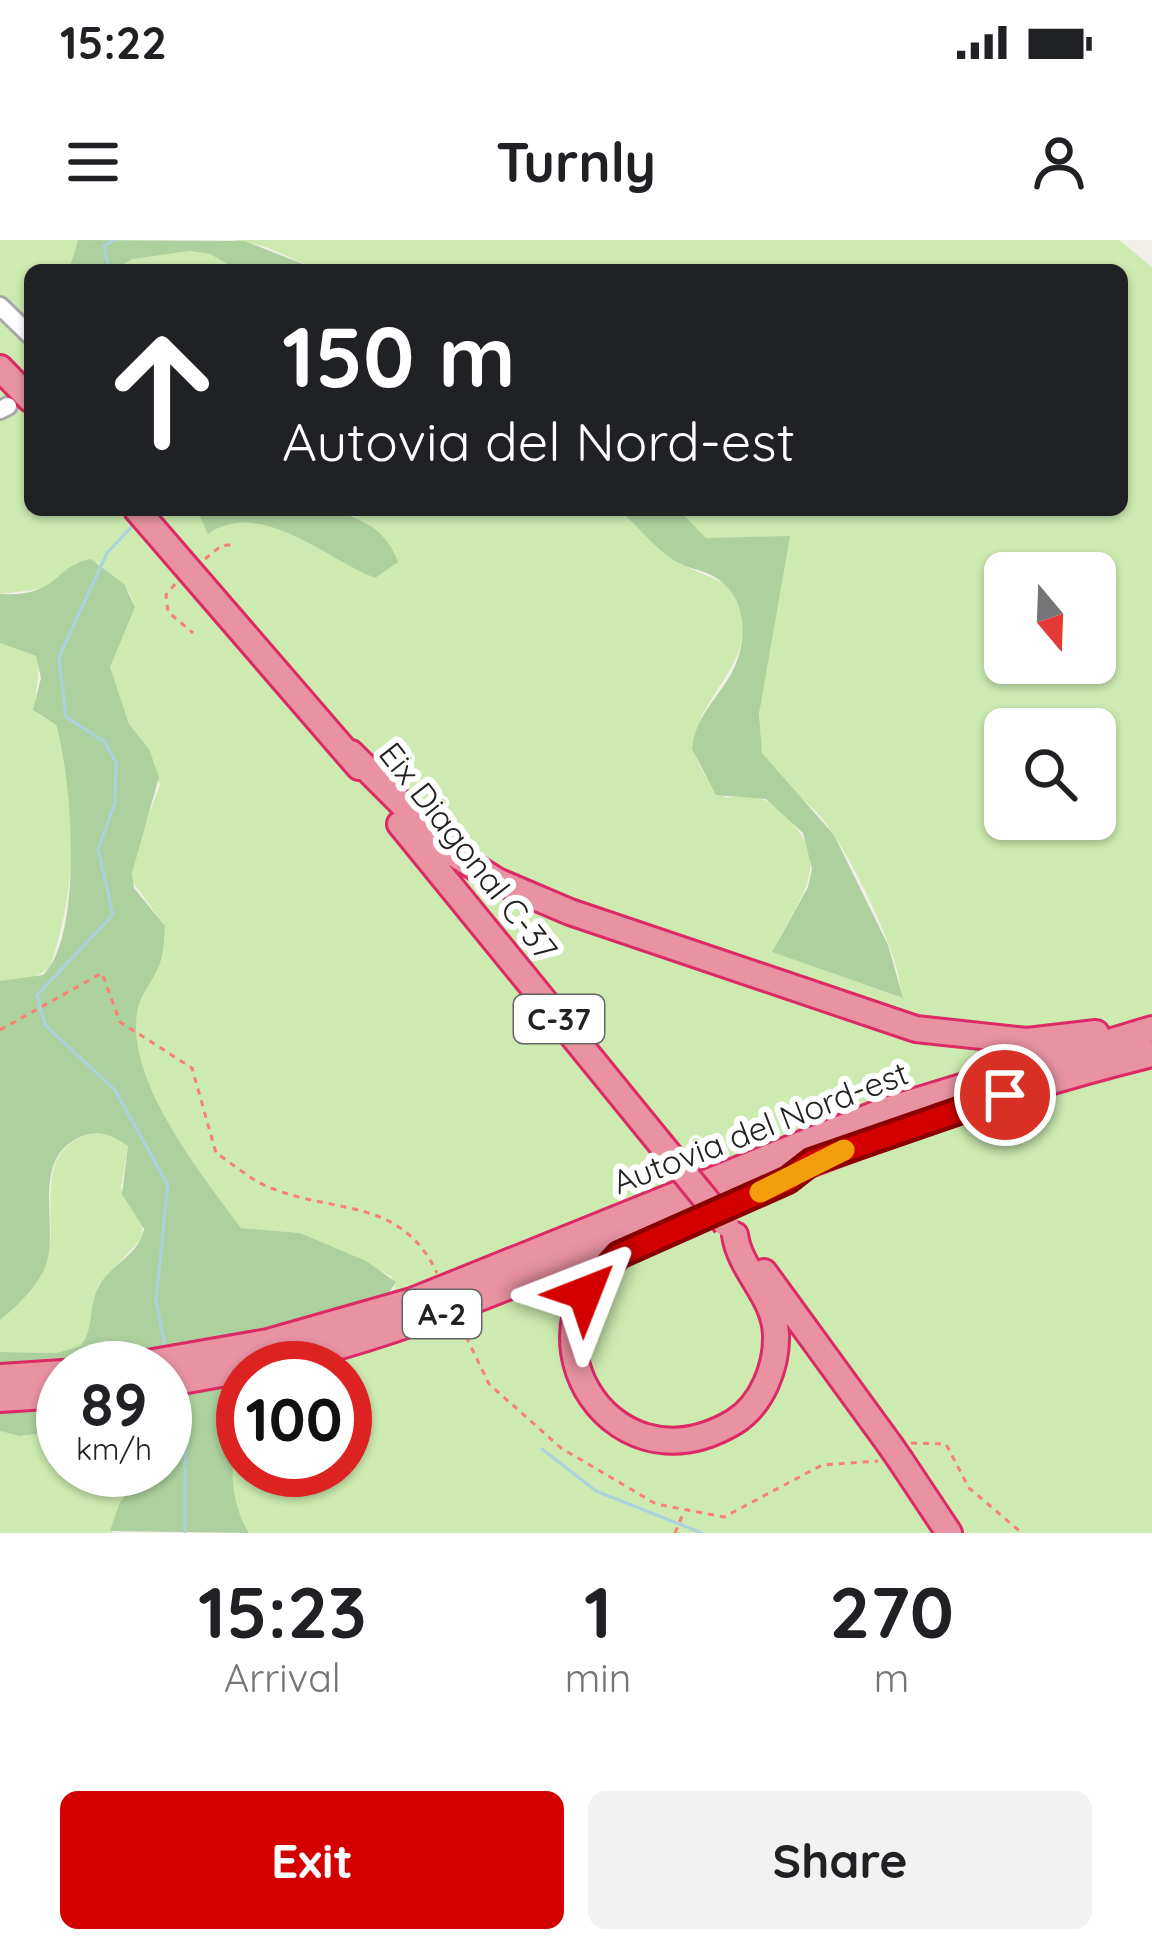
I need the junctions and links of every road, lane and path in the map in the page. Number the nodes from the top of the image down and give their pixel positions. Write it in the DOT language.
graph roads {
  1 [pos="0,306"];
  2 [pos="24,328"];
  3 [pos="0,368"];
  4 [pos="13,405"];
  5 [pos="142,516"];
  6 [pos="236,544"];
  7 [pos="205,559"];
  8 [pos="176,583"];
  9 [pos="193,633"];
  10 [pos="350,753"];
  11 [pos="1152,1028"];
  12 [pos="0,1030"];
  13 [pos="1152,1054"];
  14 [pos="811,1162"];
  15 [pos="730,1230"];
  16 [pos="437,1274"];
  17 [pos="346,1341"];
  18 [pos="192,1355"];
  19 [pos="36,1375"];
  20 [pos="0,1377"];
  21 [pos="36,1397"];
  22 [pos="0,1399"];
  23 [pos="900,1450"];
  24 [pos="684,1509"];
  25 [pos="675,1533"];
  26 [pos="949,1533"];
  27 [pos="1022,1533"];
  1 -- 2 [label="street"];
  3 -- 4 [label="highway"];
  5 -- 10 [label="highway, Eix Diagonal C-37 / C-37"];
  6 -- 7 [label="path"];
  8 -- 9 [label="path"];
  10 -- 11 [label="highway"];
  10 -- 15 [label="highway, Eix Diagonal C-37 / C-37, bridge"];
  11 -- 18 [label="highway, Autovia del Nord-est / A-2"];
  12 -- 16 [label="path"];
  13 -- 14 [label="highway, Autovia del Nord-est / A-2"];
  14 -- 15 [label="highway"];
  14 -- 17 [label="highway, Autovia del Nord-est / A-2"];
  15 -- 23 [label="highway, Eix Diagonal C-37 / C-37"];
  19 -- 20 [label="highway"];
  21 -- 22 [label="highway"];
  23 -- 26 [label="highway, Eix Diagonal C-37 / C-37"];
  23 -- 27 [label="path"];
  24 -- 25 [label="path"];
}
